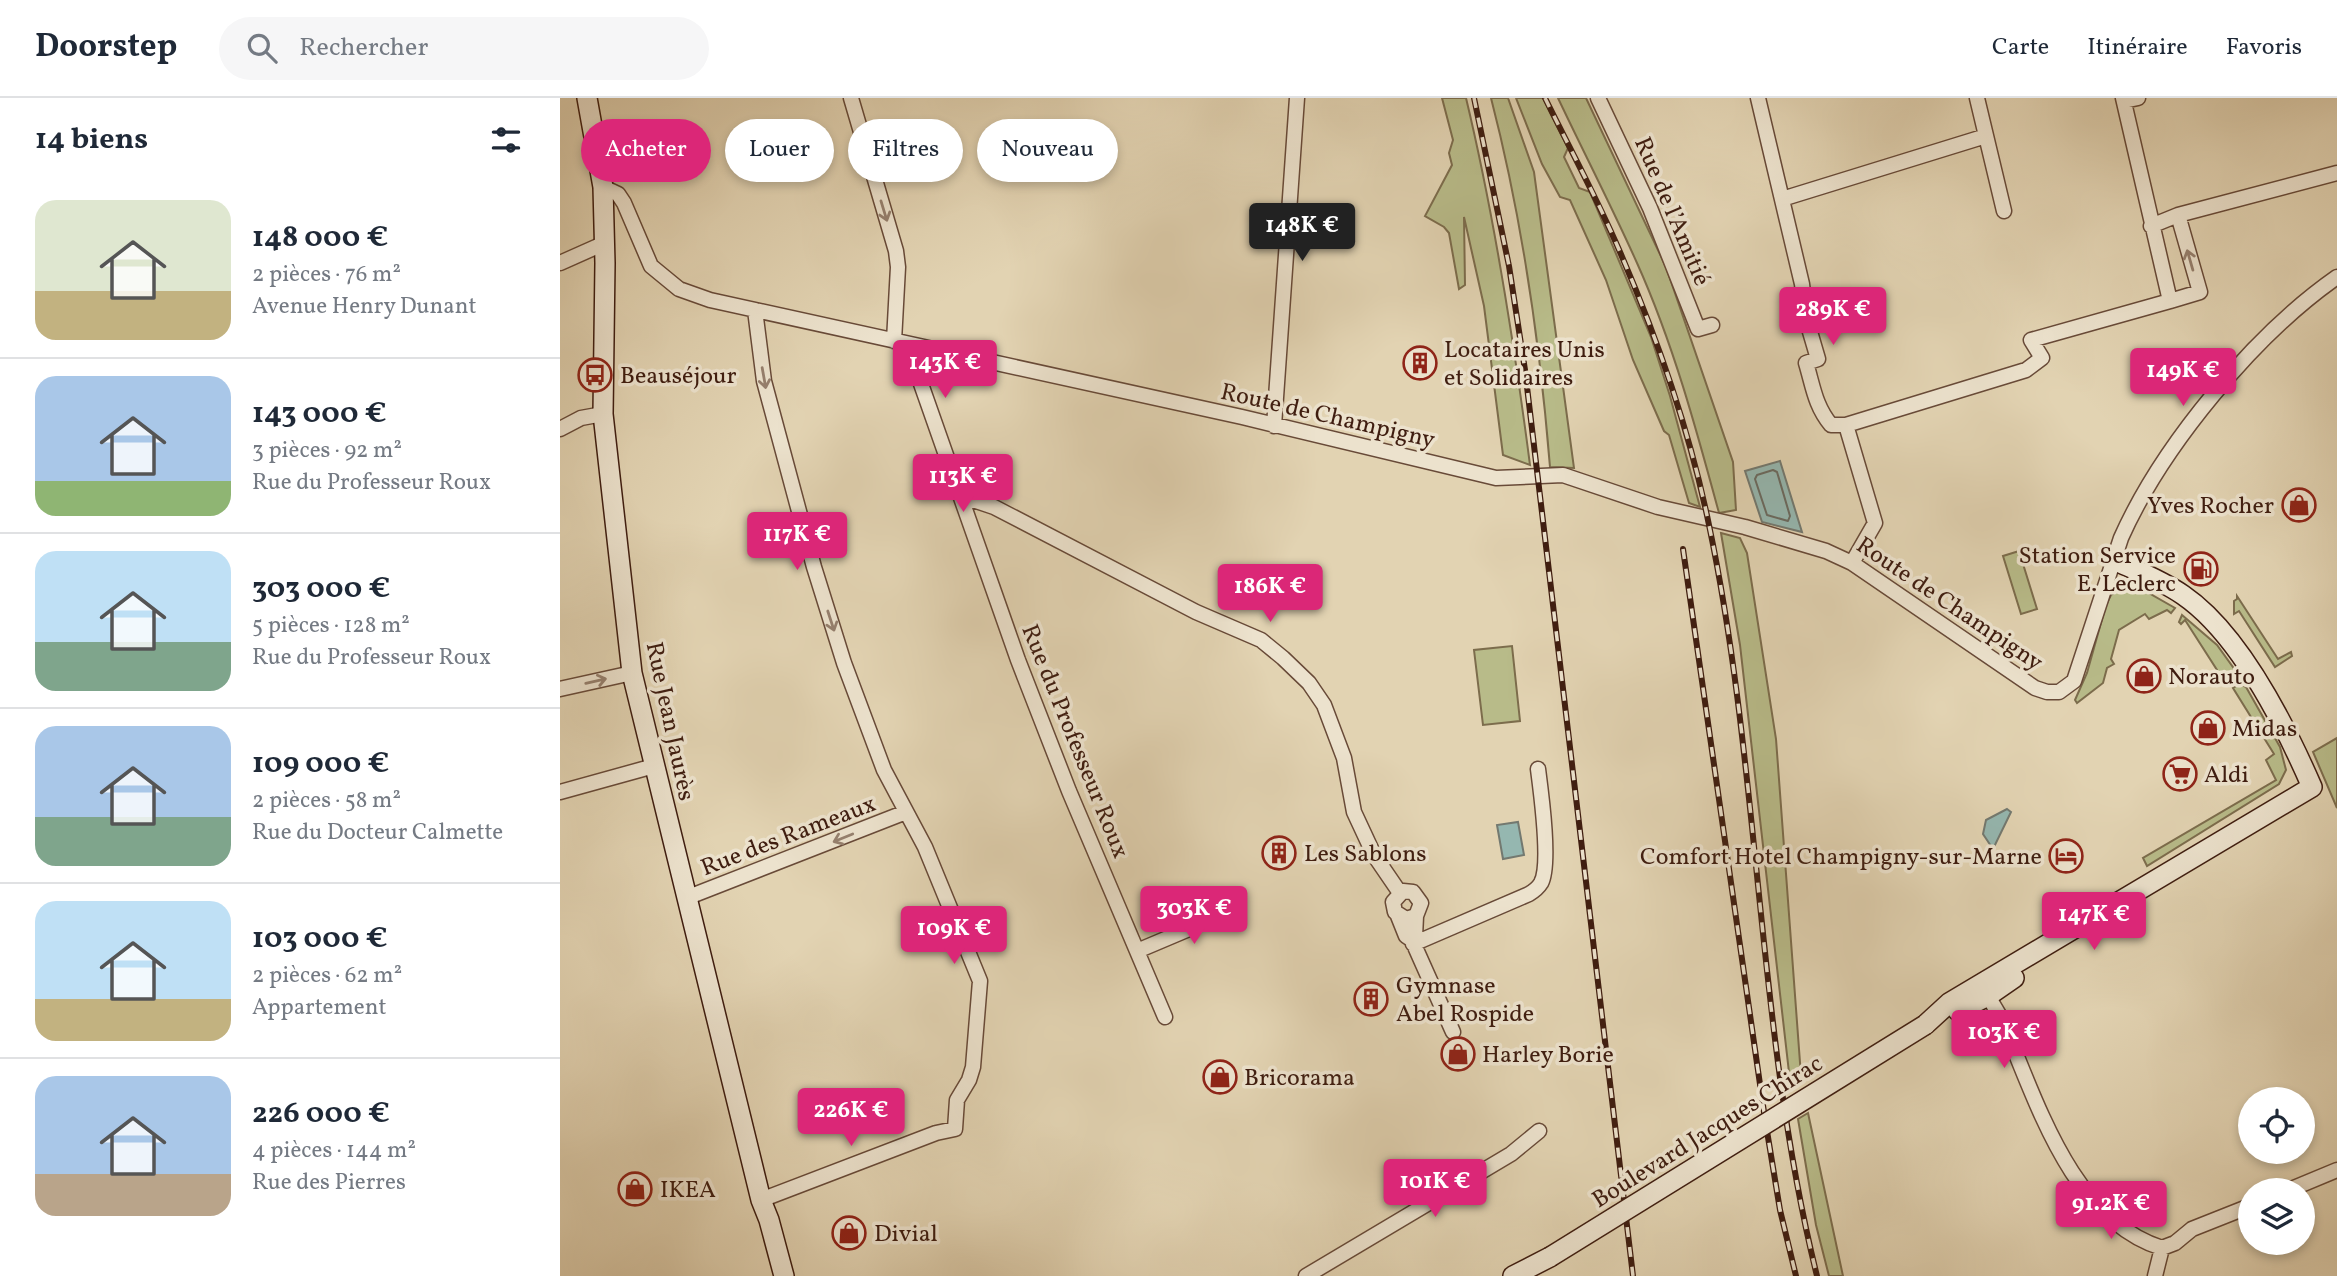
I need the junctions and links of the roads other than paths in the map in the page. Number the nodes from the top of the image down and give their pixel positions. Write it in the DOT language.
graph roads {
  1 [pos="587,98"];
  2 [pos="851,98"];
  3 [pos="1297,98"];
  4 [pos="1598,98"];
  5 [pos="1758,98"];
  6 [pos="1977,98"];
  7 [pos="2128,99"];
  8 [pos="1986,136"];
  9 [pos="2337,173"];
  10 [pos="603,187"];
  11 [pos="1782,200"];
  12 [pos="2004,211"];
  13 [pos="2178,215"];
  14 [pos="2151,226"];
  15 [pos="604,243"];
  16 [pos="560,263"];
  17 [pos="2337,277"];
  18 [pos="2170,301"];
  19 [pos="755,310"];
  20 [pos="1712,325"];
  21 [pos="900,342"];
  22 [pos="603,414"];
  23 [pos="1846,425"];
  24 [pos="1274,426"];
  25 [pos="560,429"];
  26 [pos="950,467"];
  27 [pos="958,488"];
  28 [pos="974,495"];
  29 [pos="968,518"];
  30 [pos="2116,561"];
  31 [pos="1852,563"];
  32 [pos="632,673"];
  33 [pos="560,688"];
  34 [pos="654,766"];
  35 [pos="1538,769"];
  36 [pos="560,792"];
  37 [pos="906,813"];
  38 [pos="1400,893"];
  39 [pos="686,898"];
  40 [pos="1185,902"];
  41 [pos="2119,902"];
  42 [pos="1398,916"];
  43 [pos="1416,916"];
  44 [pos="2079,926"];
  45 [pos="1413,942"];
  46 [pos="1137,951"];
  47 [pos="2037,957"];
  48 [pos="1983,990"];
  49 [pos="1165,1017"];
  50 [pos="1453,1032"];
  51 [pos="1539,1131"];
  52 [pos="2337,1170"];
  53 [pos="2315,1179"];
  54 [pos="761,1200"];
  55 [pos="2238,1211"];
  56 [pos="2162,1248"];
  57 [pos="772,1276"];
  58 [pos="785,1276"];
  59 [pos="1306,1276"];
  60 [pos="1513,1276"];
  61 [pos="2155,1276"];
  1 -- 10 [label="main road, Rue Jean Jaurès"];
  2 -- 21 [label="street, one-way"];
  3 -- 24 [label="street"];
  4 -- 20 [label="street, Rue de l’Amitié"];
  5 -- 11 [label="street"];
  6 -- 8 [label="street"];
  7 -- 14 [label="street"];
  8 -- 11 [label="street"];
  8 -- 12 [label="street"];
  9 -- 13 [label="street"];
  10 -- 15 [label="main road, Rue Jean Jaurès"];
  10 -- 19 [label="street, Route de Champigny"];
  11 -- 23 [label="street"];
  13 -- 14 [label="street"];
  18 -- 13 [label="street, one-way"];
  14 -- 18 [label="street"];
  15 -- 16 [label="street"];
  15 -- 22 [label="main road, Rue Jean Jaurès"];
  17 -- 30 [label="street"];
  18 -- 23 [label="street"];
  19 -- 21 [label="street, Route de Champigny"];
  19 -- 37 [label="street, one-way"];
  21 -- 24 [label="street, Route de Champigny"];
  21 -- 26 [label="street, Rue du Professeur Roux"];
  22 -- 25 [label="street"];
  22 -- 32 [label="main road, Rue Jean Jaurès"];
  23 -- 31 [label="street"];
  24 -- 31 [label="street, Route de Champigny"];
  26 -- 27 [label="street, Rue du Professeur Roux"];
  26 -- 28 [label="street"];
  27 -- 28 [label="street"];
  27 -- 29 [label="street, Rue du Professeur Roux"];
  28 -- 29 [label="street"];
  28 -- 38 [label="street"];
  29 -- 46 [label="street, Rue du Professeur Roux"];
  30 -- 31 [label="street, Route de Champigny"];
  30 -- 41 [label="main road"];
  33 -- 32 [label="street, one-way"];
  32 -- 34 [label="main road, Rue Jean Jaurès"];
  34 -- 36 [label="street"];
  34 -- 39 [label="main road, Rue Jean Jaurès"];
  35 -- 45 [label="street"];
  37 -- 39 [label="street, Rue des Rameaux, one-way"];
  37 -- 54 [label="street"];
  38 -- 42 [label="street"];
  38 -- 43 [label="street"];
  39 -- 54 [label="main road, Rue Jean Jaurès"];
  40 -- 46 [label="street"];
  41 -- 44 [label="main road"];
  41 -- 47 [label="main road"];
  42 -- 43 [label="street"];
  42 -- 45 [label="street"];
  43 -- 45 [label="street"];
  44 -- 47 [label="main road"];
  44 -- 48 [label="main road"];
  45 -- 50 [label="street"];
  46 -- 49 [label="street, Rue du Professeur Roux"];
  47 -- 48 [label="main road, Boulevard Jacques Chirac"];
  48 -- 56 [label="street"];
  48 -- 60 [label="main road, Boulevard Jacques Chirac, bridge"];
  51 -- 59 [label="street"];
  52 -- 53 [label="street"];
  54 -- 57 [label="main road, Rue Jean Jaurès"];
  54 -- 58 [label="main road, Rue Jean Jaurès"];
  55 -- 56 [label="street"];
  56 -- 61 [label="street"];
}
